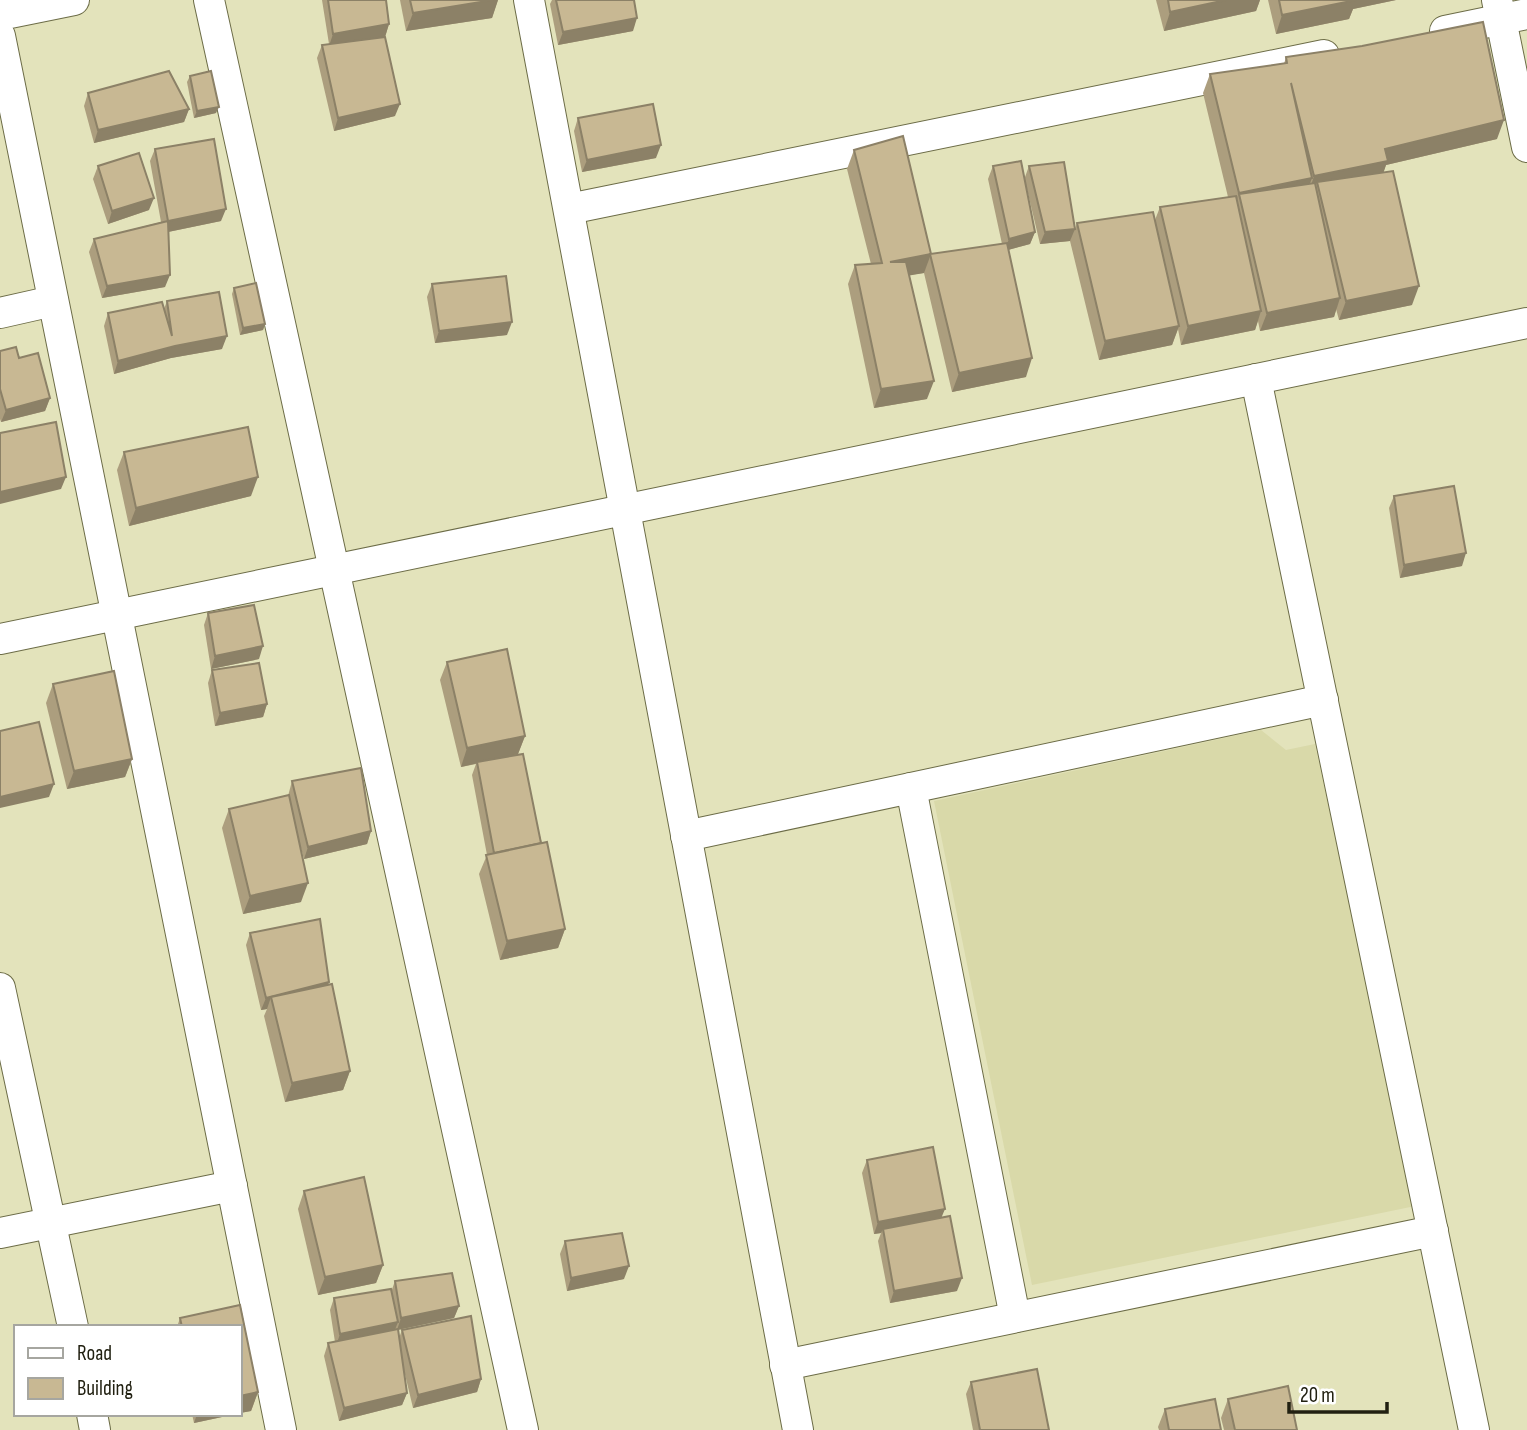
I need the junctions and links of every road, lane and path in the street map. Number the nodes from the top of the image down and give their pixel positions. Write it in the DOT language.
graph roads {
  1 [pos="74,0"];
  2 [pos="209,0"];
  3 [pos="530,0"];
  4 [pos="1508,11"];
  5 [pos="0,15"];
  6 [pos="0,36"];
  7 [pos="1417,36"];
  8 [pos="1349,50"];
  9 [pos="1527,147"];
  10 [pos="569,209"];
  11 [pos="53,301"];
  12 [pos="0,313"];
  13 [pos="1527,323"];
  14 [pos="1256,379"];
  15 [pos="625,510"];
  16 [pos="335,570"];
  17 [pos="117,615"];
  18 [pos="0,639"];
  19 [pos="1323,700"];
  20 [pos="911,788"];
  21 [pos="686,836"];
  22 [pos="0,988"];
  23 [pos="232,1186"];
  24 [pos="50,1223"];
  25 [pos="1433,1231"];
  26 [pos="0,1233"];
  27 [pos="1016,1317"];
  28 [pos="73,1325"];
  29 [pos="785,1364"];
  30 [pos="281,1430"];
  31 [pos="523,1430"];
  32 [pos="797,1430"];
  33 [pos="1474,1430"];
  1 -- 5 [label="street"];
  2 -- 16 [label="street"];
  3 -- 10 [label="street"];
  4 -- 7 [label="street"];
  4 -- 9 [label="street"];
  6 -- 11 [label="street"];
  8 -- 10 [label="street"];
  10 -- 15 [label="street"];
  11 -- 12 [label="street"];
  11 -- 17 [label="street"];
  13 -- 14 [label="street"];
  14 -- 15 [label="street"];
  14 -- 19 [label="street"];
  15 -- 16 [label="street"];
  15 -- 21 [label="street"];
  16 -- 17 [label="street"];
  16 -- 31 [label="street"];
  17 -- 18 [label="street"];
  17 -- 23 [label="street"];
  19 -- 20 [label="street"];
  19 -- 25 [label="street"];
  20 -- 21 [label="street"];
  20 -- 27 [label="street"];
  21 -- 29 [label="street"];
  22 -- 24 [label="street"];
  23 -- 24 [label="street"];
  23 -- 30 [label="street"];
  24 -- 26 [label="street"];
  24 -- 28 [label="street"];
  25 -- 27 [label="street"];
  25 -- 33 [label="street"];
  27 -- 29 [label="street"];
  29 -- 32 [label="street"];
}
